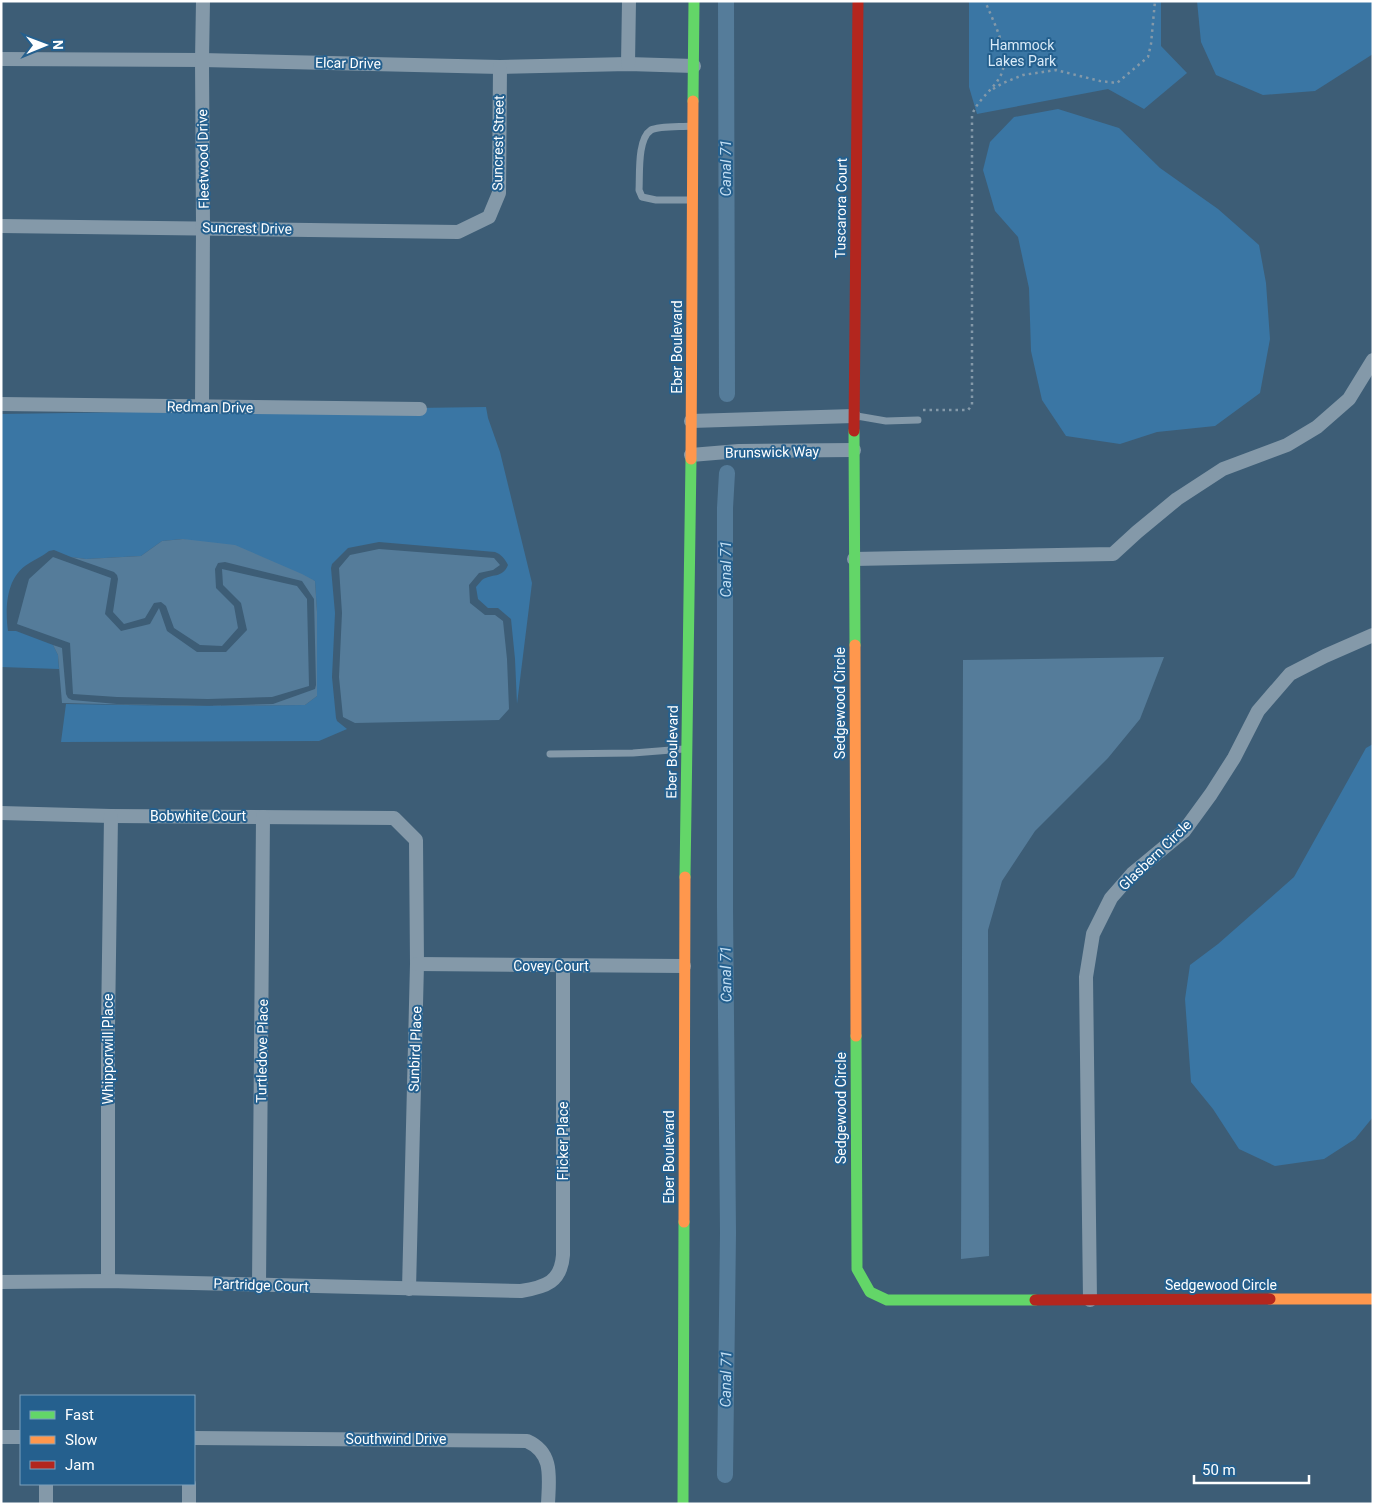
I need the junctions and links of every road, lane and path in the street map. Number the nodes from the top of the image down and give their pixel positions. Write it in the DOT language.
graph roads {
  1 [pos="204,1"];
  2 [pos="629,1"];
  3 [pos="694,1"];
  4 [pos="858,1"];
  5 [pos="985,1"];
  6 [pos="1155,1"];
  7 [pos="1,58"];
  8 [pos="202,60"];
  9 [pos="628,64"];
  10 [pos="694,66"];
  11 [pos="500,67"];
  12 [pos="990,91"];
  13 [pos="693,126"];
  14 [pos="693,200"];
  15 [pos="489,217"];
  16 [pos="1,226"];
  17 [pos="203,227"];
  18 [pos="1373,360"];
  19 [pos="1,404"];
  20 [pos="202,407"];
  21 [pos="420,409"];
  22 [pos="919,410"];
  23 [pos="854,416"];
  24 [pos="918,420"];
  25 [pos="691,421"];
  26 [pos="854,450"];
  27 [pos="691,455"];
  28 [pos="854,559"];
  29 [pos="1373,635"];
  30 [pos="687,749"];
  31 [pos="550,754"];
  32 [pos="1,813"];
  33 [pos="111,816"];
  34 [pos="263,817"];
  35 [pos="394,818"];
  36 [pos="417,964"];
  37 [pos="563,966"];
  38 [pos="684,966"];
  39 [pos="108,1281"];
  40 [pos="1,1282"];
  41 [pos="259,1285"];
  42 [pos="409,1289"];
  43 [pos="521,1291"];
  44 [pos="1373,1299"];
  45 [pos="1090,1300"];
  46 [pos="1,1436"];
  47 [pos="20,1437"];
  48 [pos="195,1438"];
  49 [pos="46,1485"];
  50 [pos="190,1485"];
  51 [pos="46,1504"];
  52 [pos="190,1504"];
  53 [pos="548,1504"];
  54 [pos="683,1504"];
  1 -- 8 [label="street, Fleetwood Drive"];
  2 -- 9 [label="street"];
  3 -- 10 [label="street, Eber Boulevard"];
  4 -- 23 [label="street, Tuscarora Court"];
  5 -- 12 [label="path"];
  6 -- 12 [label="path"];
  7 -- 8 [label="street, Elcar Drive"];
  8 -- 11 [label="street, Elcar Drive"];
  8 -- 17 [label="street, Fleetwood Drive"];
  9 -- 10 [label="street, Elcar Drive"];
  9 -- 11 [label="street, Elcar Drive"];
  10 -- 13 [label="street, Eber Boulevard"];
  11 -- 15 [label="street, Suncrest Street"];
  12 -- 22 [label="path"];
  13 -- 14 [label="street, Eber Boulevard"];
  13 -- 14 [label="lane"];
  14 -- 25 [label="street, Eber Boulevard"];
  15 -- 17 [label="street, Suncrest Drive"];
  16 -- 17 [label="street, Suncrest Drive"];
  17 -- 20 [label="street, Fleetwood Drive"];
  18 -- 28 [label="street"];
  19 -- 20 [label="street, Redman Drive"];
  20 -- 21 [label="street, Redman Drive"];
  23 -- 24 [label="lane"];
  23 -- 25 [label="street"];
  23 -- 26 [label="street, Sedgewood Circle"];
  25 -- 27 [label="street, Eber Boulevard"];
  26 -- 27 [label="street, Brunswick Way"];
  26 -- 28 [label="street, Sedgewood Circle"];
  27 -- 30 [label="street, Eber Boulevard"];
  28 -- 45 [label="street, Sedgewood Circle"];
  29 -- 45 [label="street, Glasbern Circle"];
  30 -- 31 [label="lane"];
  30 -- 38 [label="street, Eber Boulevard"];
  32 -- 33 [label="street, Bobwhite Court"];
  33 -- 34 [label="street, Bobwhite Court"];
  33 -- 39 [label="street, Whipporwill Place"];
  34 -- 35 [label="street, Bobwhite Court"];
  34 -- 41 [label="street, Turtledove Place"];
  35 -- 36 [label="street, Sunbird Place"];
  36 -- 37 [label="street, Covey Court"];
  36 -- 42 [label="street, Sunbird Place"];
  37 -- 38 [label="street, Covey Court"];
  37 -- 43 [label="street, Flicker Place"];
  38 -- 54 [label="street, Eber Boulevard"];
  39 -- 40 [label="street, Partridge Court"];
  39 -- 41 [label="street, Partridge Court"];
  41 -- 42 [label="street, Partridge Court"];
  42 -- 43 [label="street, Partridge Court"];
  44 -- 45 [label="street, Sedgewood Circle"];
  46 -- 47 [label="street"];
  48 -- 53 [label="street, Southwind Drive"];
  49 -- 51 [label="street"];
  50 -- 52 [label="street"];
}
